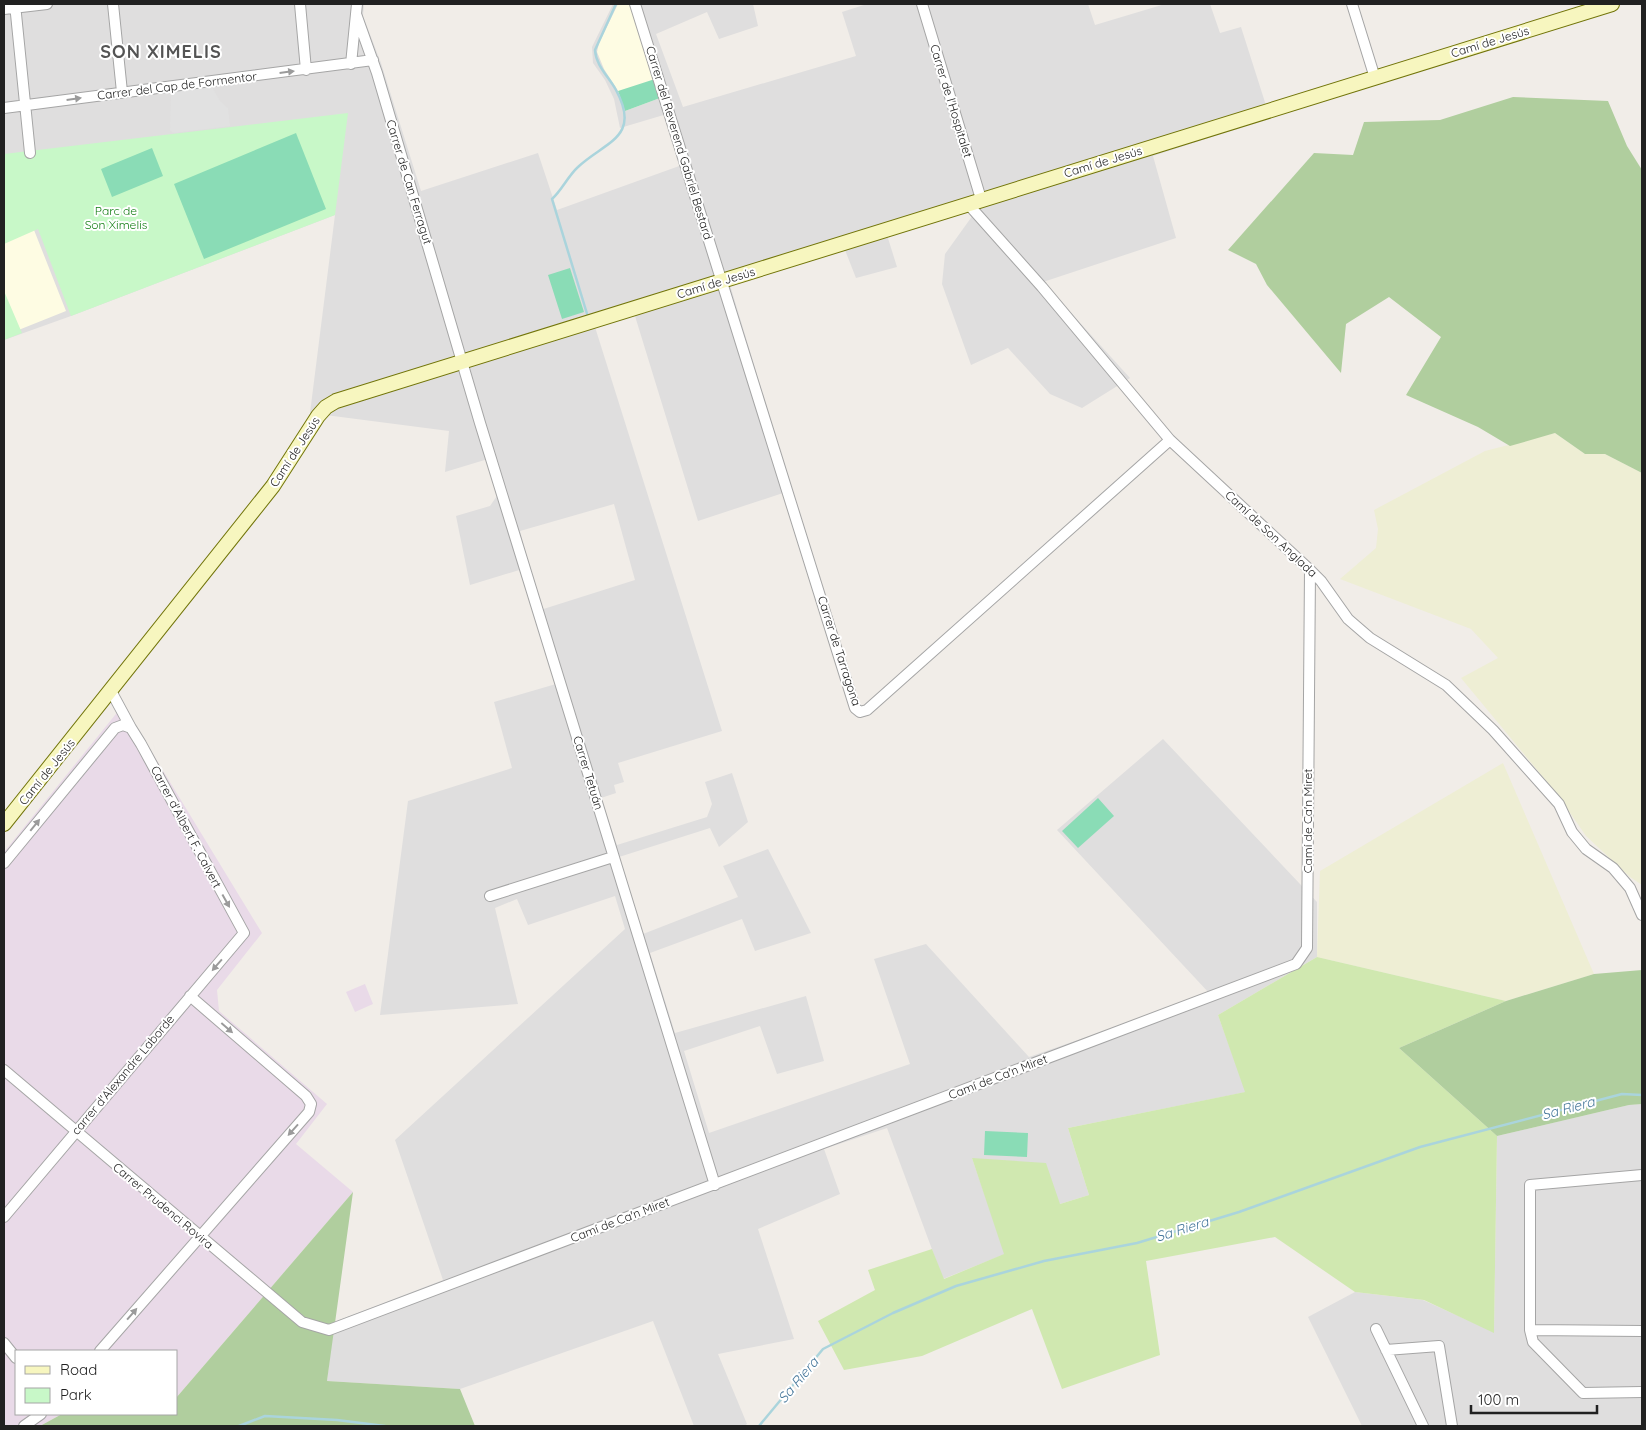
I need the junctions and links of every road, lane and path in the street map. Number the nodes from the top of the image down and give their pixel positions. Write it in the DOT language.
graph roads {
  1 [pos="47,4"];
  2 [pos="113,4"];
  3 [pos="300,4"];
  4 [pos="635,4"];
  5 [pos="922,4"];
  6 [pos="1352,4"];
  7 [pos="1612,4"];
  8 [pos="15,6"];
  9 [pos="4,9"];
  10 [pos="356,9"];
  11 [pos="373,60"];
  12 [pos="351,64"];
  13 [pos="306,70"];
  14 [pos="1375,78"];
  15 [pos="122,92"];
  16 [pos="26,106"];
  17 [pos="4,108"];
  18 [pos="30,153"];
  19 [pos="975,201"];
  20 [pos="722,281"];
  21 [pos="462,362"];
  22 [pos="1170,440"];
  23 [pos="1310,570"];
  24 [pos="111,690"];
  25 [pos="127,727"];
  26 [pos="4,824"];
  27 [pos="613,857"];
  28 [pos="4,863"];
  29 [pos="490,896"];
  30 [pos="1642,915"];
  31 [pos="244,934"];
  32 [pos="190,996"];
  33 [pos="4,1070"];
  34 [pos="75,1132"];
  35 [pos="1642,1175"];
  36 [pos="715,1184"];
  37 [pos="4,1217"];
  38 [pos="198,1237"];
  39 [pos="1376,1329"];
  40 [pos="329,1330"];
  41 [pos="1530,1330"];
  42 [pos="1642,1331"];
  43 [pos="4,1343"];
  44 [pos="101,1350"];
  45 [pos="1386,1350"];
  46 [pos="15,1357"];
  47 [pos="1642,1392"];
  48 [pos="40,1415"];
  49 [pos="24,1426"];
  50 [pos="1422,1426"];
  51 [pos="1452,1426"];
  1 -- 8 [label="street"];
  2 -- 15 [label="street"];
  3 -- 13 [label="street"];
  4 -- 20 [label="street, Carrer del Reverend Gabriel Bestard"];
  5 -- 19 [label="street, Carrer de l'Hospitalet"];
  6 -- 14 [label="street"];
  7 -- 14 [label="street, Camí de Jesús"];
  8 -- 9 [label="street"];
  8 -- 16 [label="street"];
  10 -- 11 [label="street, Carrer de Can Ferragut"];
  10 -- 12 [label="street"];
  11 -- 12 [label="street"];
  11 -- 21 [label="street, Carrer de Can Ferragut"];
  12 -- 13 [label="street, Carrer del Cap de Formentor"];
  15 -- 13 [label="street, Carrer del Cap de Formentor, one-way"];
  14 -- 19 [label="street, Camí de Jesús"];
  16 -- 15 [label="street, Carrer del Cap de Formentor, one-way"];
  16 -- 17 [label="street, Carrer del Cap de Formentor"];
  16 -- 18 [label="street"];
  19 -- 20 [label="street, Camí de Jesús"];
  19 -- 22 [label="street, Camí de Son Anglada"];
  20 -- 21 [label="street, Camí de Jesús"];
  20 -- 22 [label="street, Carrer de Tarragona"];
  21 -- 24 [label="street, Camí de Jesús"];
  21 -- 27 [label="street, Carrer Tetuán"];
  22 -- 23 [label="street, Camí de Son Anglada"];
  23 -- 30 [label="street, Camí de Son Anglada"];
  23 -- 36 [label="street, Camí de Ca'n Miret"];
  24 -- 25 [label="street, Carrer d'Albert F. Calvert"];
  24 -- 26 [label="street, Camí de Jesús"];
  28 -- 25 [label="street, Camí de Jesús, one-way"];
  25 -- 31 [label="street, Carrer d'Albert F. Calvert, one-way"];
  27 -- 29 [label="street"];
  27 -- 36 [label="street, Carrer Tetuán"];
  31 -- 32 [label="street, carrer d'Alexandre Laborde, one-way"];
  32 -- 34 [label="street, carrer d'Alexandre Laborde"];
  32 -- 38 [label="street, one-way"];
  33 -- 34 [label="street, Carrer Prudenci Rovira"];
  34 -- 37 [label="street, carrer d'Alexandre Laborde"];
  34 -- 38 [label="street, Carrer Prudenci Rovira"];
  35 -- 41 [label="street"];
  36 -- 40 [label="street, Camí de Ca'n Miret"];
  38 -- 40 [label="street, Carrer Prudenci Rovira"];
  44 -- 38 [label="street, one-way"];
  39 -- 45 [label="street"];
  41 -- 42 [label="street"];
  41 -- 47 [label="street"];
  43 -- 46 [label="street"];
  45 -- 50 [label="street"];
  45 -- 51 [label="street"];
  48 -- 49 [label="street"];
}
